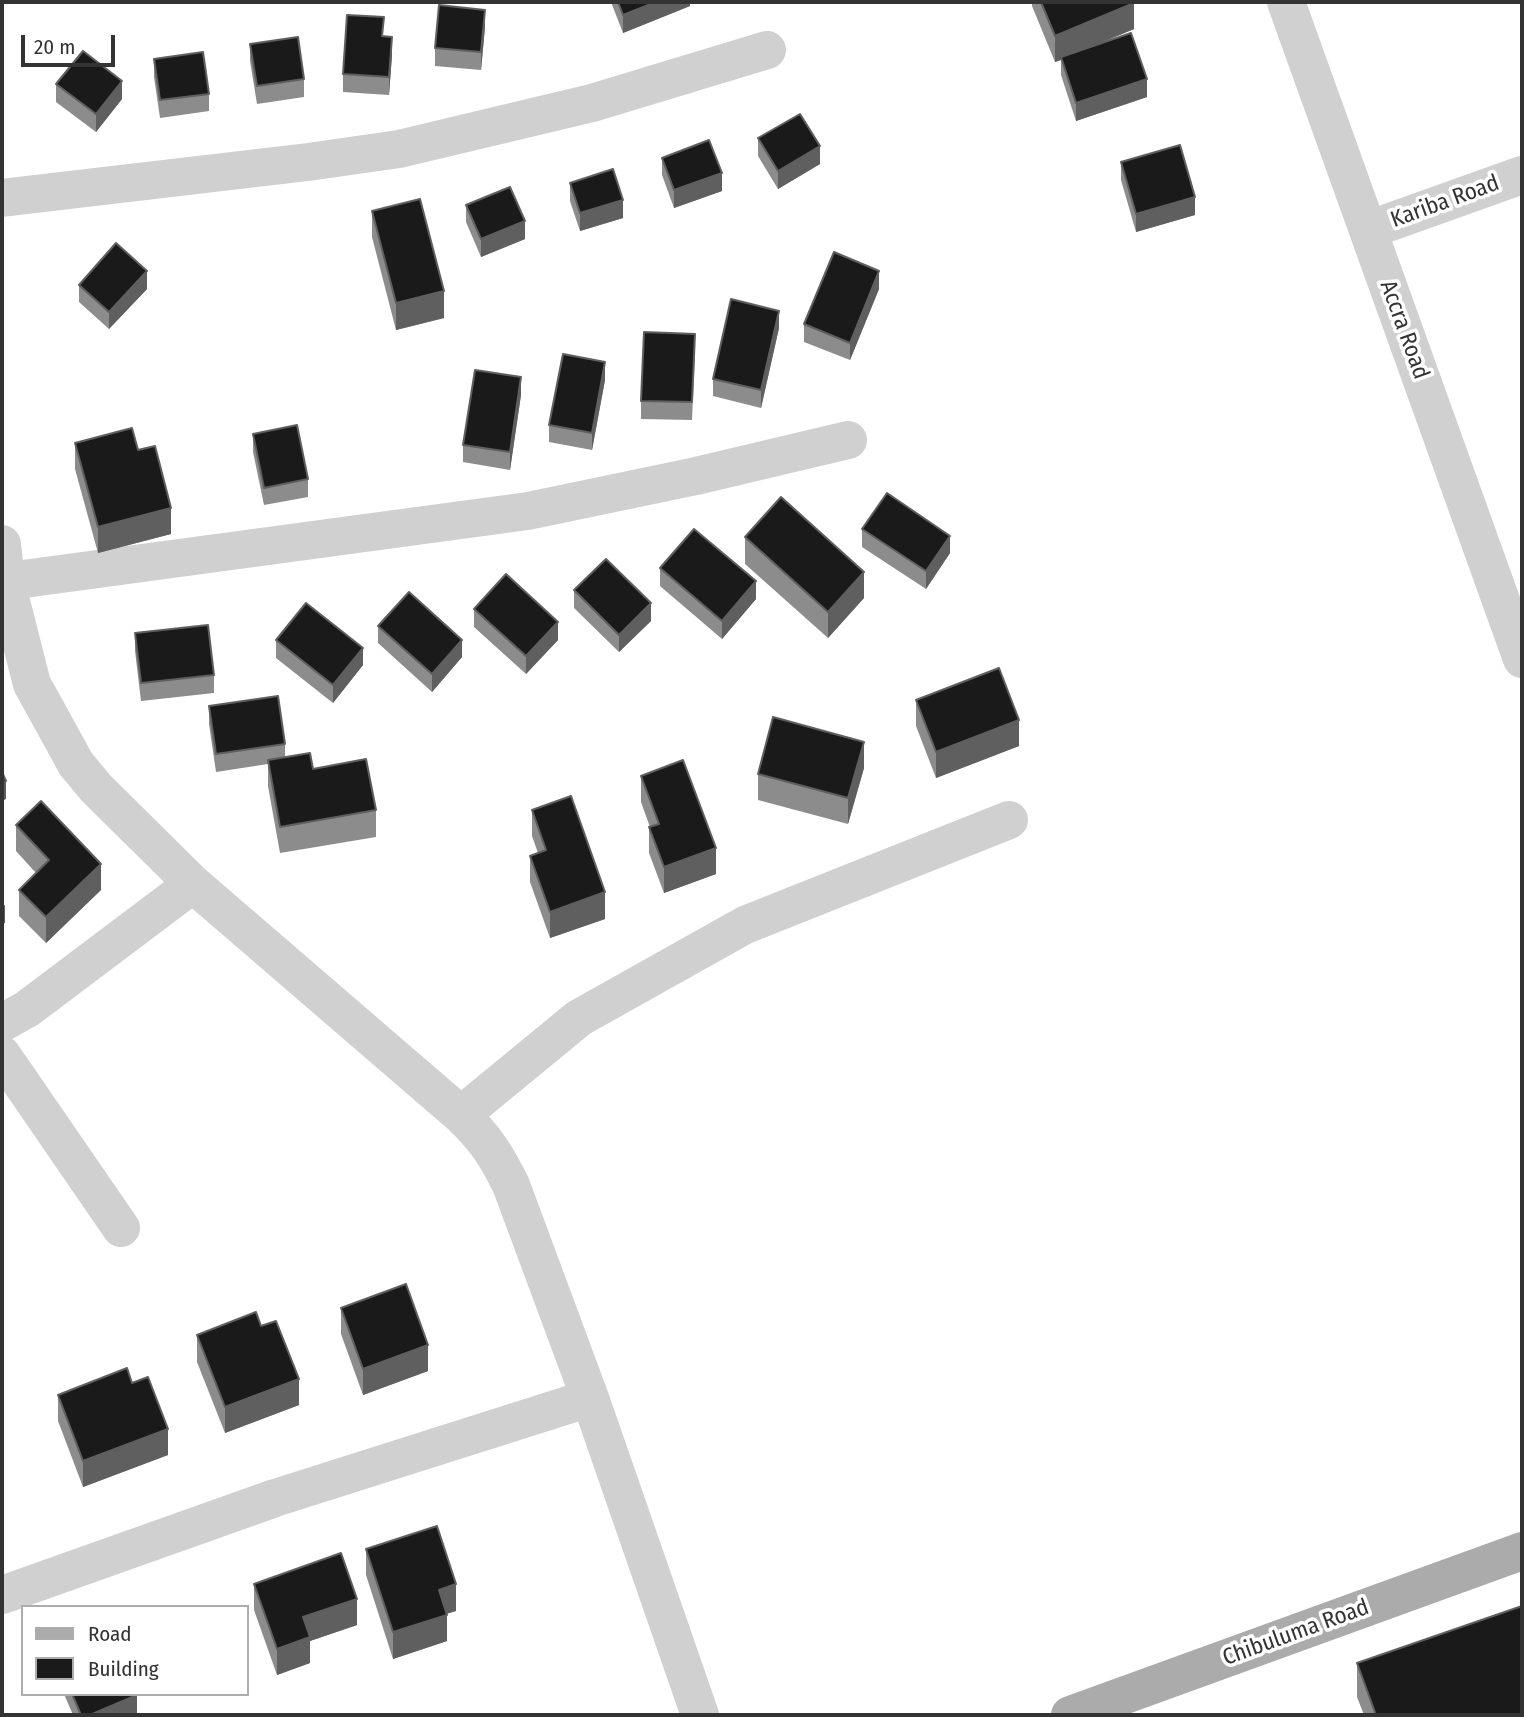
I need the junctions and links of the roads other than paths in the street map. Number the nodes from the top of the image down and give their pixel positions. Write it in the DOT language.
graph roads {
  1 [pos="1286,2"];
  2 [pos="767,50"];
  3 [pos="1522,174"];
  4 [pos="2,198"];
  5 [pos="1368,230"];
  6 [pos="848,440"];
  7 [pos="2,544"];
  8 [pos="4,582"];
  9 [pos="1522,659"];
  10 [pos="1009,820"];
  11 [pos="193,884"];
  12 [pos="2,1023"];
  13 [pos="2,1055"];
  14 [pos="461,1115"];
  15 [pos="121,1228"];
  16 [pos="590,1398"];
  17 [pos="1522,1551"];
  18 [pos="2,1595"];
  19 [pos="700,1715"];
  20 [pos="1070,1715"];
  1 -- 5 [label="street, Accra Road"];
  2 -- 4 [label="street"];
  3 -- 5 [label="street, Kariba Road"];
  5 -- 9 [label="street, Accra Road"];
  6 -- 8 [label="street"];
  7 -- 8 [label="street"];
  8 -- 11 [label="street"];
  10 -- 14 [label="street"];
  11 -- 12 [label="street"];
  11 -- 14 [label="street"];
  13 -- 15 [label="street"];
  14 -- 16 [label="street"];
  16 -- 18 [label="street"];
  16 -- 19 [label="street"];
  17 -- 20 [label="main road, Chibuluma Road"];
}
